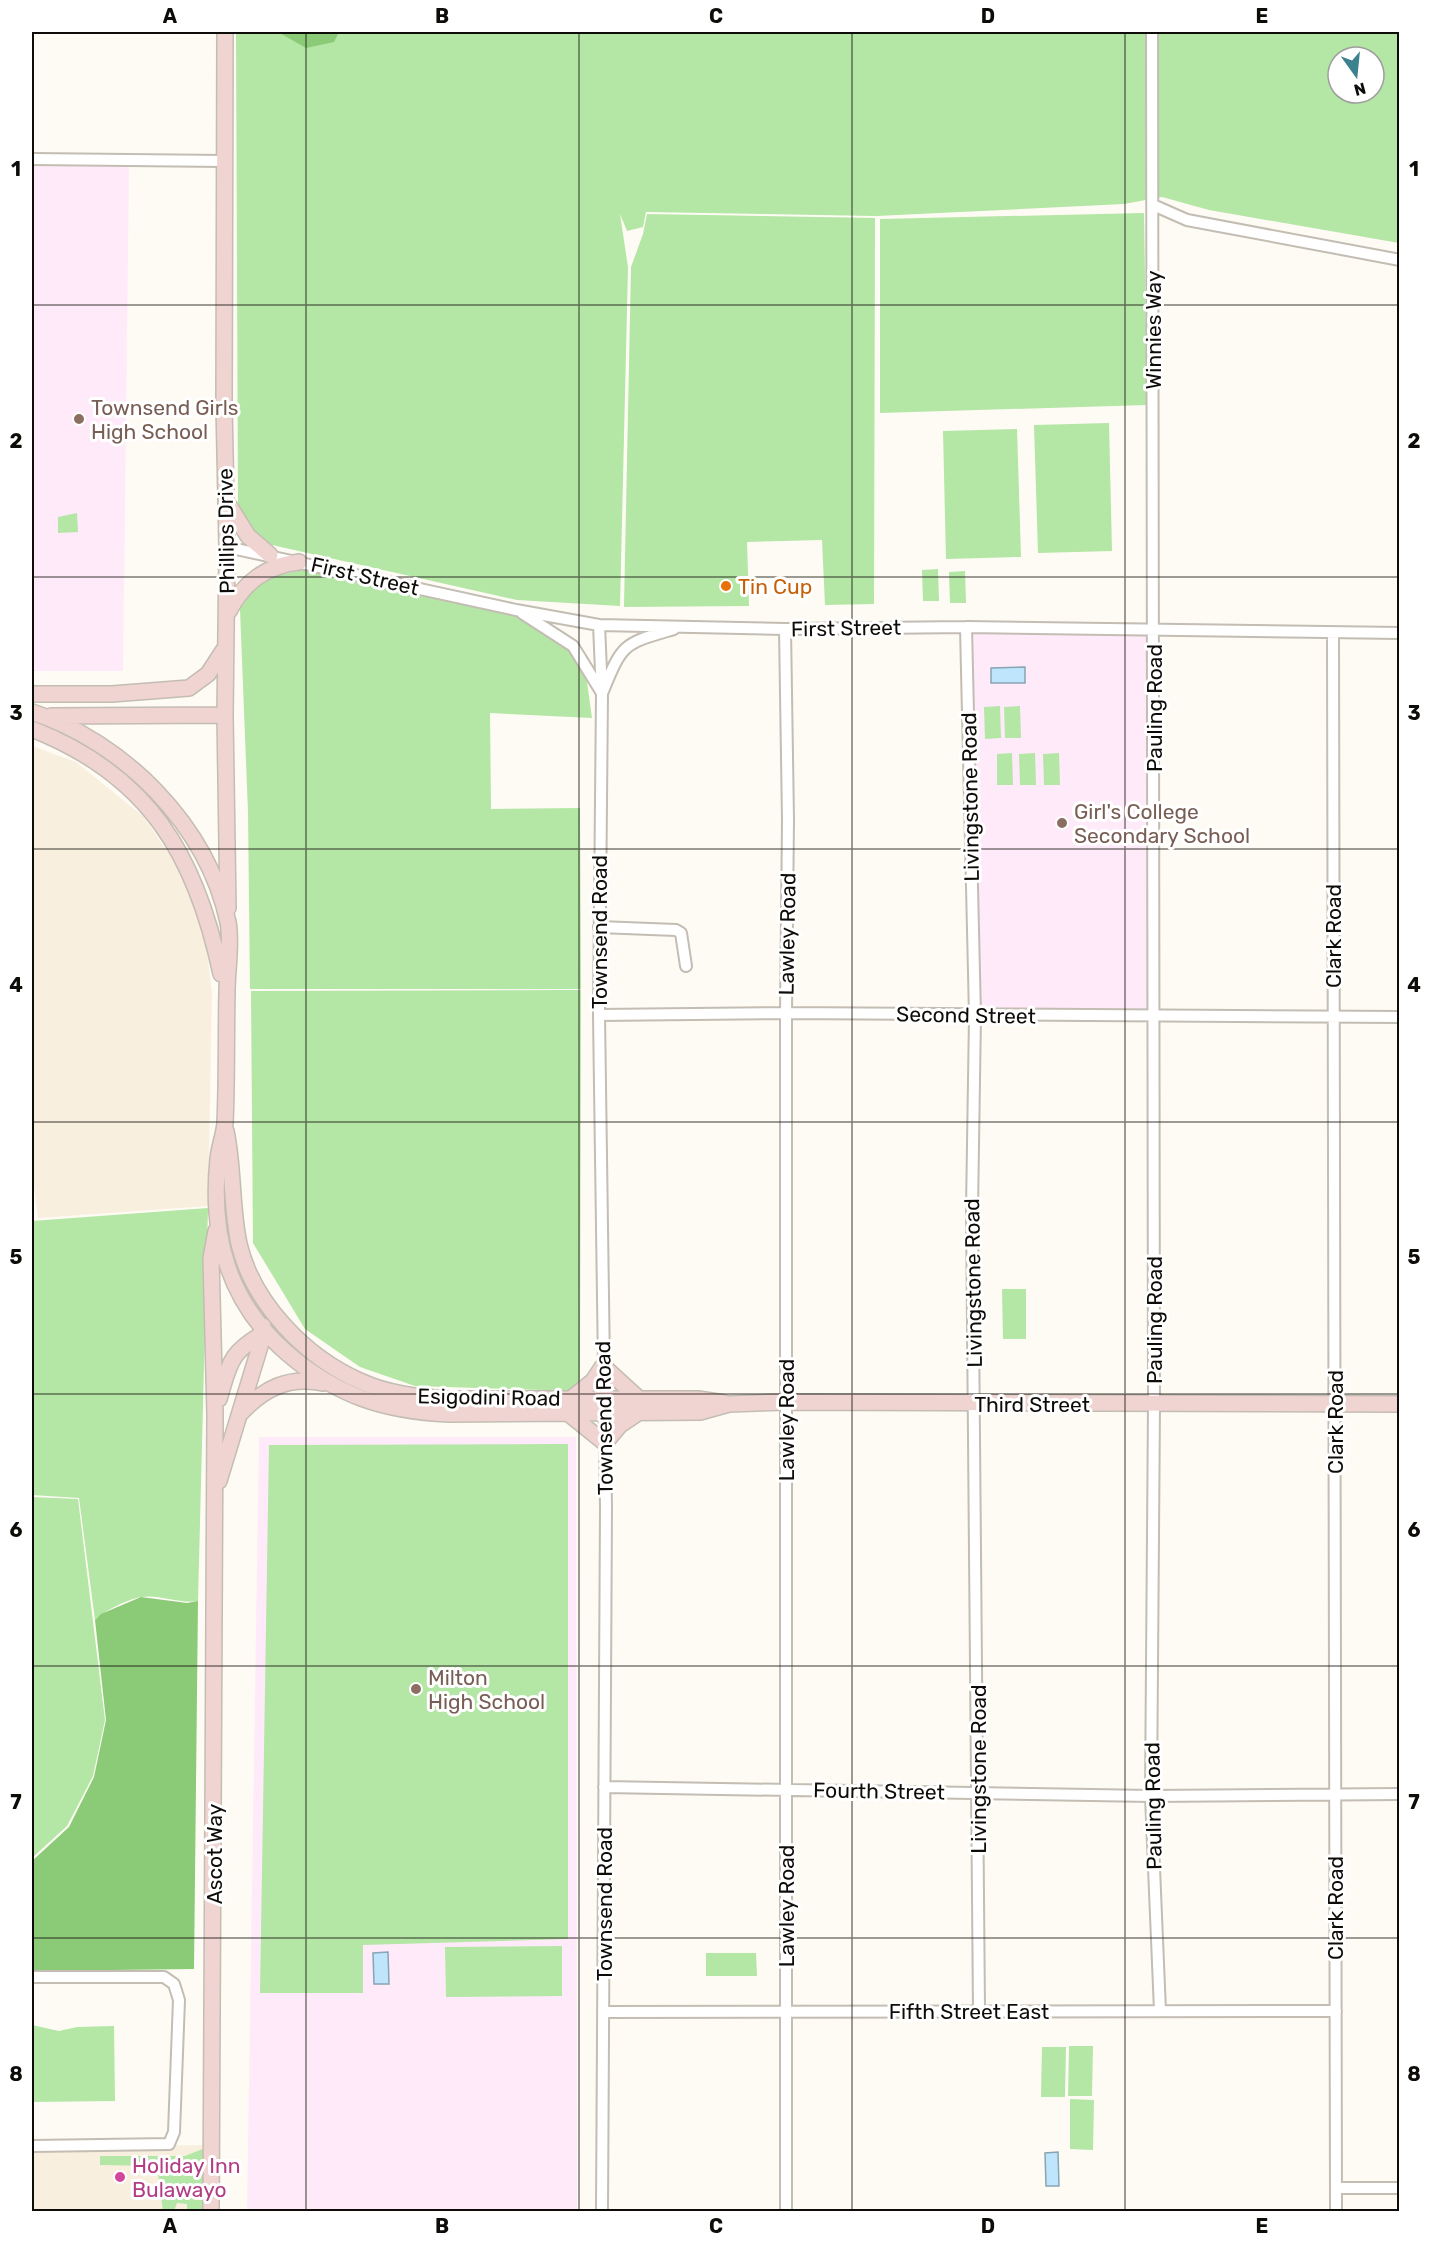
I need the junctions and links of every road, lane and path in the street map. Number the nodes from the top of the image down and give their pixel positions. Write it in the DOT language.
graph roads {
  1 [pos="225,32"];
  2 [pos="1152,32"];
  3 [pos="32,159"];
  4 [pos="224,161"];
  5 [pos="1153,205"];
  6 [pos="1400,260"];
  7 [pos="226,502"];
  8 [pos="227,547"];
  9 [pos="270,555"];
  10 [pos="299,562"];
  11 [pos="516,610"];
  12 [pos="228,613"];
  13 [pos="599,625"];
  14 [pos="682,627"];
  15 [pos="966,627"];
  16 [pos="785,629"];
  17 [pos="1154,629"];
  18 [pos="1333,633"];
  19 [pos="1400,633"];
  20 [pos="227,645"];
  21 [pos="32,694"];
  22 [pos="602,694"];
  23 [pos="35,715"];
  24 [pos="225,715"];
  25 [pos="32,729"];
  26 [pos="228,923"];
  27 [pos="599,927"];
  28 [pos="686,966"];
  29 [pos="226,1000"];
  30 [pos="786,1013"];
  31 [pos="599,1015"];
  32 [pos="975,1016"];
  33 [pos="1153,1016"];
  34 [pos="1400,1017"];
  35 [pos="1333,1018"];
  36 [pos="225,1125"];
  37 [pos="217,1219"];
  38 [pos="240,1247"];
  39 [pos="264,1333"];
  40 [pos="603,1366"];
  41 [pos="344,1373"];
  42 [pos="332,1385"];
  43 [pos="786,1402"];
  44 [pos="974,1403"];
  45 [pos="1154,1404"];
  46 [pos="1335,1404"];
  47 [pos="1400,1404"];
  48 [pos="571,1406"];
  49 [pos="604,1406"];
  50 [pos="638,1406"];
  51 [pos="215,1414"];
  52 [pos="239,1416"];
  53 [pos="605,1443"];
  54 [pos="214,1497"];
  55 [pos="604,1787"];
  56 [pos="787,1789"];
  57 [pos="979,1794"];
  58 [pos="1400,1794"];
  59 [pos="1334,1795"];
  60 [pos="1151,1796"];
  61 [pos="32,1977"];
  62 [pos="979,2011"];
  63 [pos="1160,2011"];
  64 [pos="1336,2011"];
  65 [pos="603,2012"];
  66 [pos="786,2012"];
  67 [pos="32,2146"];
  68 [pos="1336,2188"];
  69 [pos="1400,2188"];
  70 [pos="211,2211"];
  71 [pos="602,2211"];
  72 [pos="786,2211"];
  73 [pos="1336,2211"];
  1 -- 4 [label="main road, Phillips Drive"];
  2 -- 5 [label="street, Winnies Way"];
  3 -- 4 [label="street"];
  4 -- 7 [label="main road, Phillips Drive"];
  5 -- 6 [label="street"];
  5 -- 17 [label="street, Winnies Way"];
  7 -- 8 [label="main road, Phillips Drive"];
  7 -- 9 [label="main road"];
  8 -- 9 [label="street, First Street"];
  8 -- 12 [label="main road, Phillips Drive"];
  9 -- 10 [label="street, First Street"];
  10 -- 11 [label="street, First Street"];
  10 -- 12 [label="main road"];
  11 -- 13 [label="street, First Street"];
  11 -- 22 [label="street"];
  12 -- 20 [label="main road, Phillips Drive"];
  13 -- 14 [label="street, First Street"];
  13 -- 22 [label="street, Townsend Road"];
  14 -- 16 [label="street, First Street"];
  14 -- 22 [label="street"];
  15 -- 16 [label="street, First Street"];
  15 -- 17 [label="street, First Street"];
  15 -- 32 [label="street, Livingstone Road"];
  16 -- 30 [label="street, Lawley Road"];
  17 -- 18 [label="street, First Street"];
  17 -- 33 [label="street, Pauling Road"];
  18 -- 19 [label="street, First Street"];
  18 -- 35 [label="street, Clark Road"];
  20 -- 21 [label="main road"];
  20 -- 24 [label="main road, Phillips Drive"];
  22 -- 27 [label="street, Townsend Road"];
  23 -- 24 [label="main road"];
  23 -- 26 [label="main road, Esigodini Road"];
  24 -- 26 [label="main road, Phillips Drive"];
  25 -- 29 [label="main road, Esigodini Road"];
  26 -- 29 [label="main road, Esigodini Road"];
  27 -- 28 [label="street"];
  27 -- 31 [label="street, Townsend Road"];
  29 -- 36 [label="main road, Esigodini Road"];
  30 -- 31 [label="street, Second Street"];
  30 -- 32 [label="street, Second Street"];
  30 -- 43 [label="street, Lawley Road"];
  31 -- 40 [label="street, Townsend Road"];
  32 -- 33 [label="street, Second Street"];
  32 -- 44 [label="street, Livingstone Road"];
  33 -- 35 [label="street, Second Street"];
  33 -- 45 [label="street, Pauling Road"];
  34 -- 35 [label="street, Second Street"];
  35 -- 46 [label="street, Clark Road"];
  36 -- 37 [label="main road, Esigodini Road"];
  36 -- 38 [label="main road, Esigodini Road"];
  37 -- 39 [label="main road, Esigodini Road"];
  37 -- 51 [label="main road, Ascot Way"];
  38 -- 39 [label="main road"];
  38 -- 41 [label="main road, Esigodini Road"];
  39 -- 41 [label="main road"];
  39 -- 42 [label="main road, Esigodini Road"];
  39 -- 51 [label="main road"];
  39 -- 52 [label="main road"];
  40 -- 48 [label="main road"];
  40 -- 49 [label="street, Townsend Road"];
  40 -- 50 [label="main road"];
  41 -- 48 [label="main road, Esigodini Road"];
  42 -- 48 [label="main road, Esigodini Road"];
  42 -- 52 [label="main road"];
  43 -- 44 [label="main road, Third Street"];
  43 -- 50 [label="main road, Third Street"];
  43 -- 56 [label="street, Lawley Road"];
  44 -- 45 [label="main road, Third Street"];
  44 -- 57 [label="street, Livingstone Road"];
  45 -- 46 [label="main road, Third Street"];
  45 -- 60 [label="street, Pauling Road"];
  46 -- 47 [label="main road, Third Street"];
  46 -- 59 [label="street, Clark Road"];
  48 -- 49 [label="main road, Esigodini Road"];
  48 -- 53 [label="main road"];
  49 -- 50 [label="main road, Third Street"];
  49 -- 53 [label="street, Townsend Road"];
  50 -- 53 [label="main road"];
  51 -- 54 [label="main road, Ascot Way"];
  52 -- 54 [label="main road"];
  53 -- 55 [label="street, Townsend Road"];
  54 -- 70 [label="main road, Ascot Way"];
  55 -- 56 [label="street, Fourth Street"];
  55 -- 65 [label="street, Townsend Road"];
  56 -- 57 [label="street, Fourth Street"];
  56 -- 66 [label="street, Lawley Road"];
  57 -- 60 [label="street, Fourth Street"];
  57 -- 62 [label="street, Livingstone Road"];
  58 -- 59 [label="street, Fourth Street"];
  59 -- 60 [label="street, Fourth Street"];
  59 -- 64 [label="street, Clark Road"];
  60 -- 63 [label="street, Pauling Road"];
  61 -- 67 [label="street"];
  62 -- 63 [label="street, Fifth Street East"];
  62 -- 66 [label="street, Fifth Street East"];
  63 -- 64 [label="street, Fifth Street East"];
  64 -- 68 [label="street, Clark Road"];
  65 -- 66 [label="street, Fifth Street East"];
  65 -- 71 [label="street, Townsend Road"];
  66 -- 72 [label="street, Lawley Road"];
  68 -- 69 [label="street"];
  68 -- 73 [label="street, Clark Road"];
}
